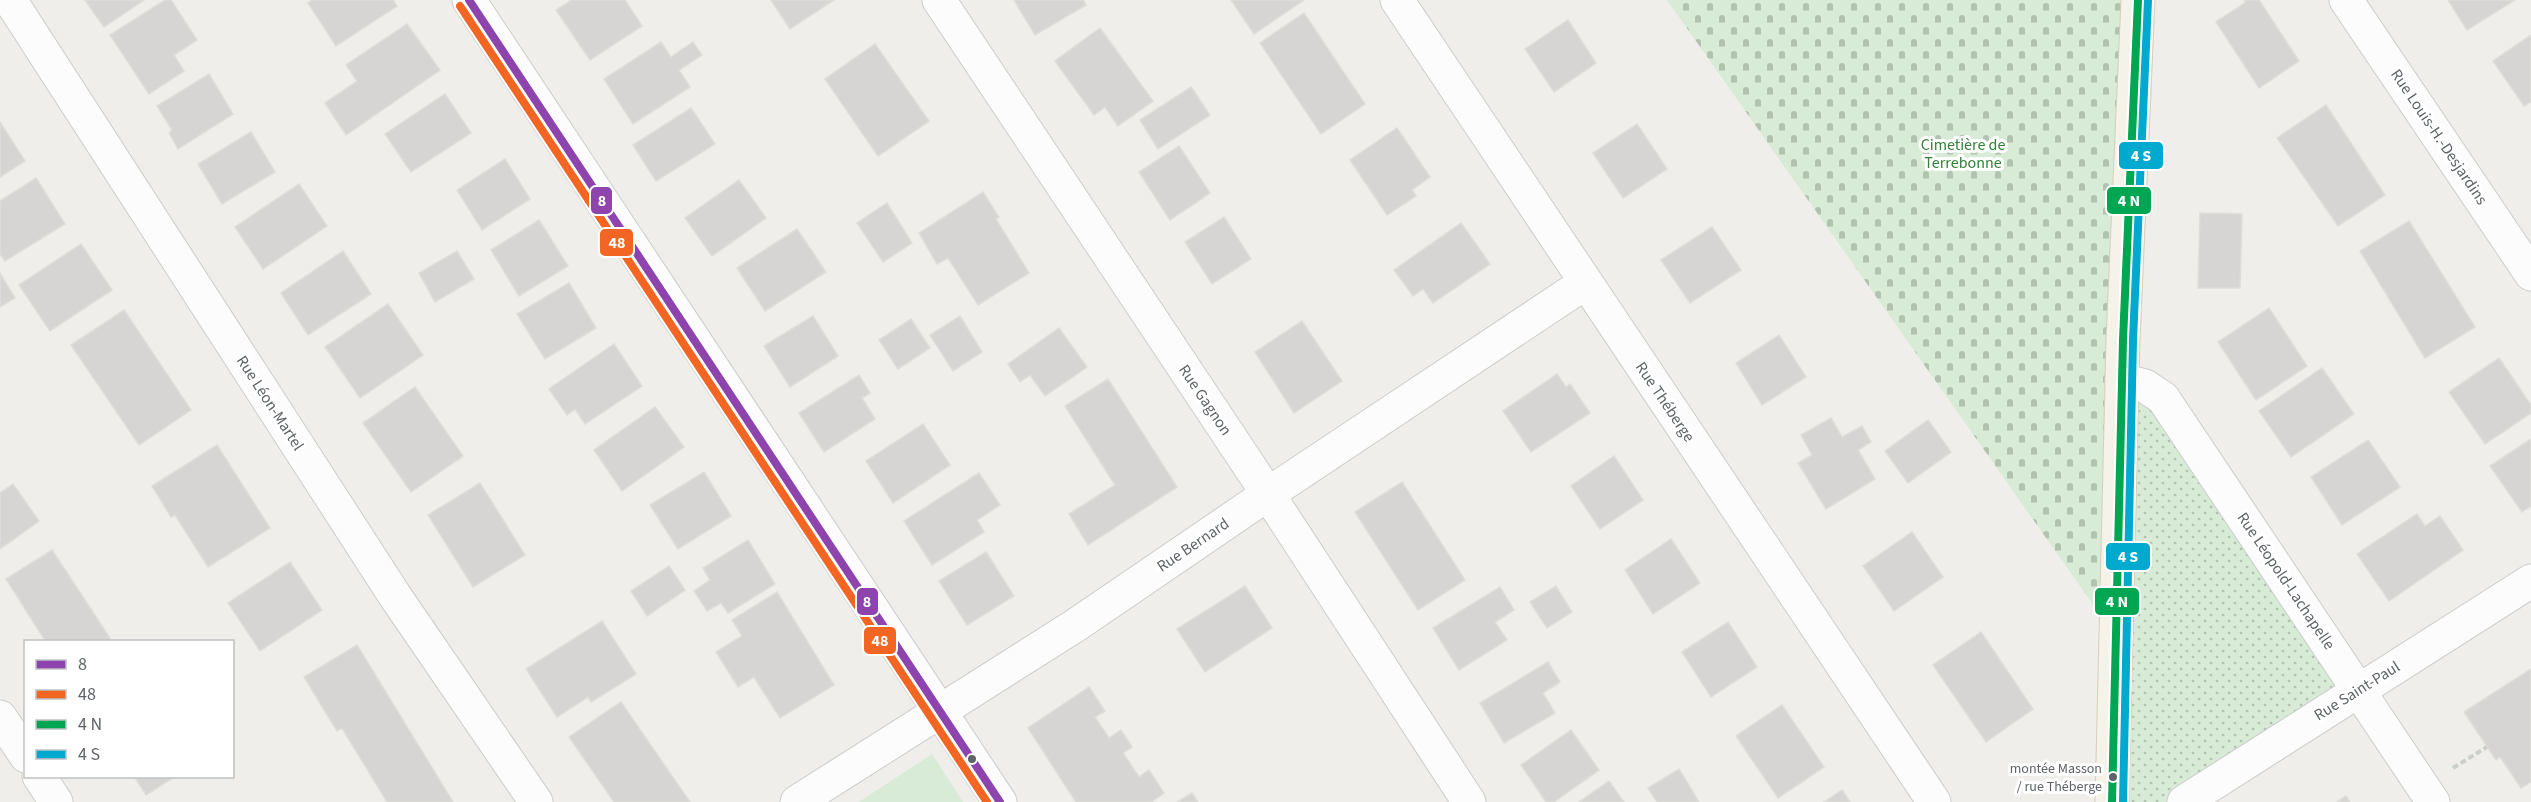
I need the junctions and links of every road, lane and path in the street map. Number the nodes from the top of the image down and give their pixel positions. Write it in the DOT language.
graph roads {
  1 [pos="10,0"];
  2 [pos="469,0"];
  3 [pos="939,0"];
  4 [pos="1397,0"];
  5 [pos="2138,0"];
  6 [pos="2346,0"];
  7 [pos="2531,274"];
  8 [pos="1585,283"];
  9 [pos="2122,380"];
  10 [pos="1268,494"];
  11 [pos="2531,581"];
  12 [pos="2358,689"];
  13 [pos="939,710"];
  14 [pos="0,717"];
  15 [pos="2487,747"];
  16 [pos="24,753"];
  17 [pos="2453,768"];
  18 [pos="40,778"];
  19 [pos="56,802"];
  20 [pos="536,802"];
  21 [pos="797,802"];
  22 [pos="1000,802"];
  23 [pos="1469,802"];
  24 [pos="1935,802"];
  25 [pos="2112,802"];
  26 [pos="2184,802"];
  27 [pos="2433,802"];
  1 -- 20 [label="street, Rue Léon-Martel"];
  2 -- 13 [label="street"];
  3 -- 10 [label="street, Rue Gagnon"];
  4 -- 8 [label="street, Rue Théberge"];
  5 -- 9 [label="main road"];
  6 -- 7 [label="street, Rue Louis-H.-Desjardins"];
  8 -- 10 [label="street, Rue Bernard"];
  8 -- 24 [label="street, Rue Théberge"];
  9 -- 12 [label="street, Rue Léopold-Lachapelle"];
  9 -- 25 [label="main road"];
  10 -- 13 [label="street, Rue Bernard"];
  10 -- 23 [label="street, Rue Gagnon"];
  11 -- 12 [label="street, Rue Saint-Paul"];
  12 -- 26 [label="street, Rue Saint-Paul"];
  12 -- 27 [label="street, Rue Léopold-Lachapelle"];
  13 -- 21 [label="street, Rue Bernard"];
  13 -- 22 [label="street"];
  14 -- 16 [label="street"];
  15 -- 17 [label="path"];
  18 -- 19 [label="street"];
}
